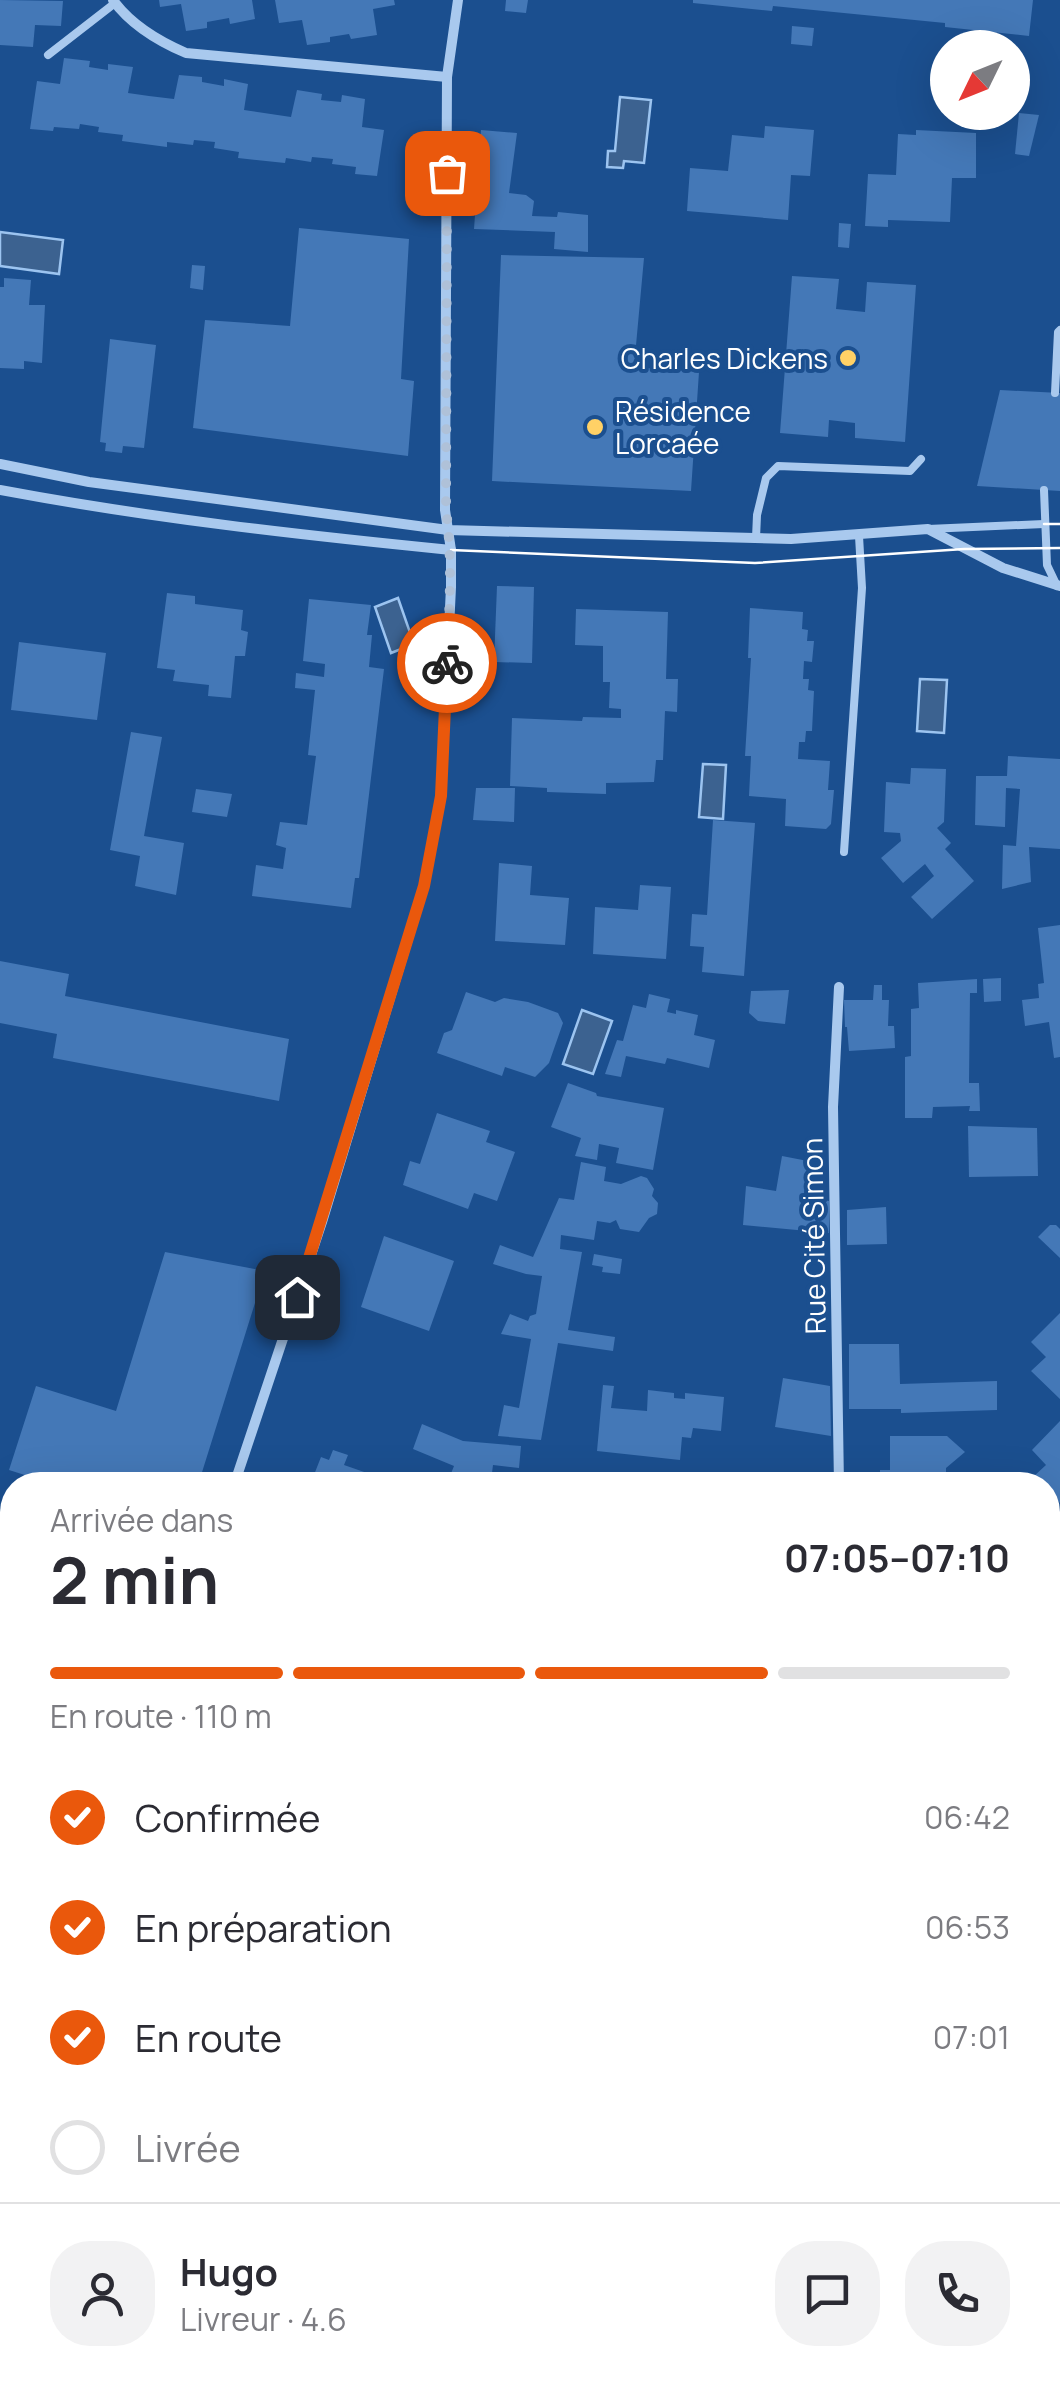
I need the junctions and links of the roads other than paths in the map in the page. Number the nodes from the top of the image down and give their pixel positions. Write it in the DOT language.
graph roads {
  1 [pos="458,0"];
  2 [pos="114,2"];
  3 [pos="48,56"];
  4 [pos="447,76"];
  5 [pos="1060,330"];
  6 [pos="1055,393"];
  7 [pos="921,459"];
  8 [pos="0,464"];
  9 [pos="0,490"];
  10 [pos="1044,490"];
  11 [pos="1044,524"];
  12 [pos="928,529"];
  13 [pos="448,530"];
  14 [pos="858,536"];
  15 [pos="756,538"];
  16 [pos="451,550"];
  17 [pos="1058,586"];
  18 [pos="844,852"];
  19 [pos="839,987"];
  20 [pos="238,1472"];
  21 [pos="838,1472"];
  1 -- 4 [label="street"];
  2 -- 3 [label="lane"];
  2 -- 4 [label="street"];
  4 -- 13 [label="street"];
  5 -- 6 [label="lane"];
  7 -- 15 [label="lane"];
  8 -- 13 [label="street"];
  9 -- 16 [label="street"];
  10 -- 11 [label="lane"];
  11 -- 12 [label="lane"];
  11 -- 17 [label="lane"];
  12 -- 14 [label="street"];
  12 -- 17 [label="street"];
  13 -- 15 [label="street"];
  13 -- 16 [label="street"];
  14 -- 15 [label="street"];
  14 -- 18 [label="lane"];
  16 -- 20 [label="street"];
  19 -- 21 [label="street, Rue Cité Simon"];
}
